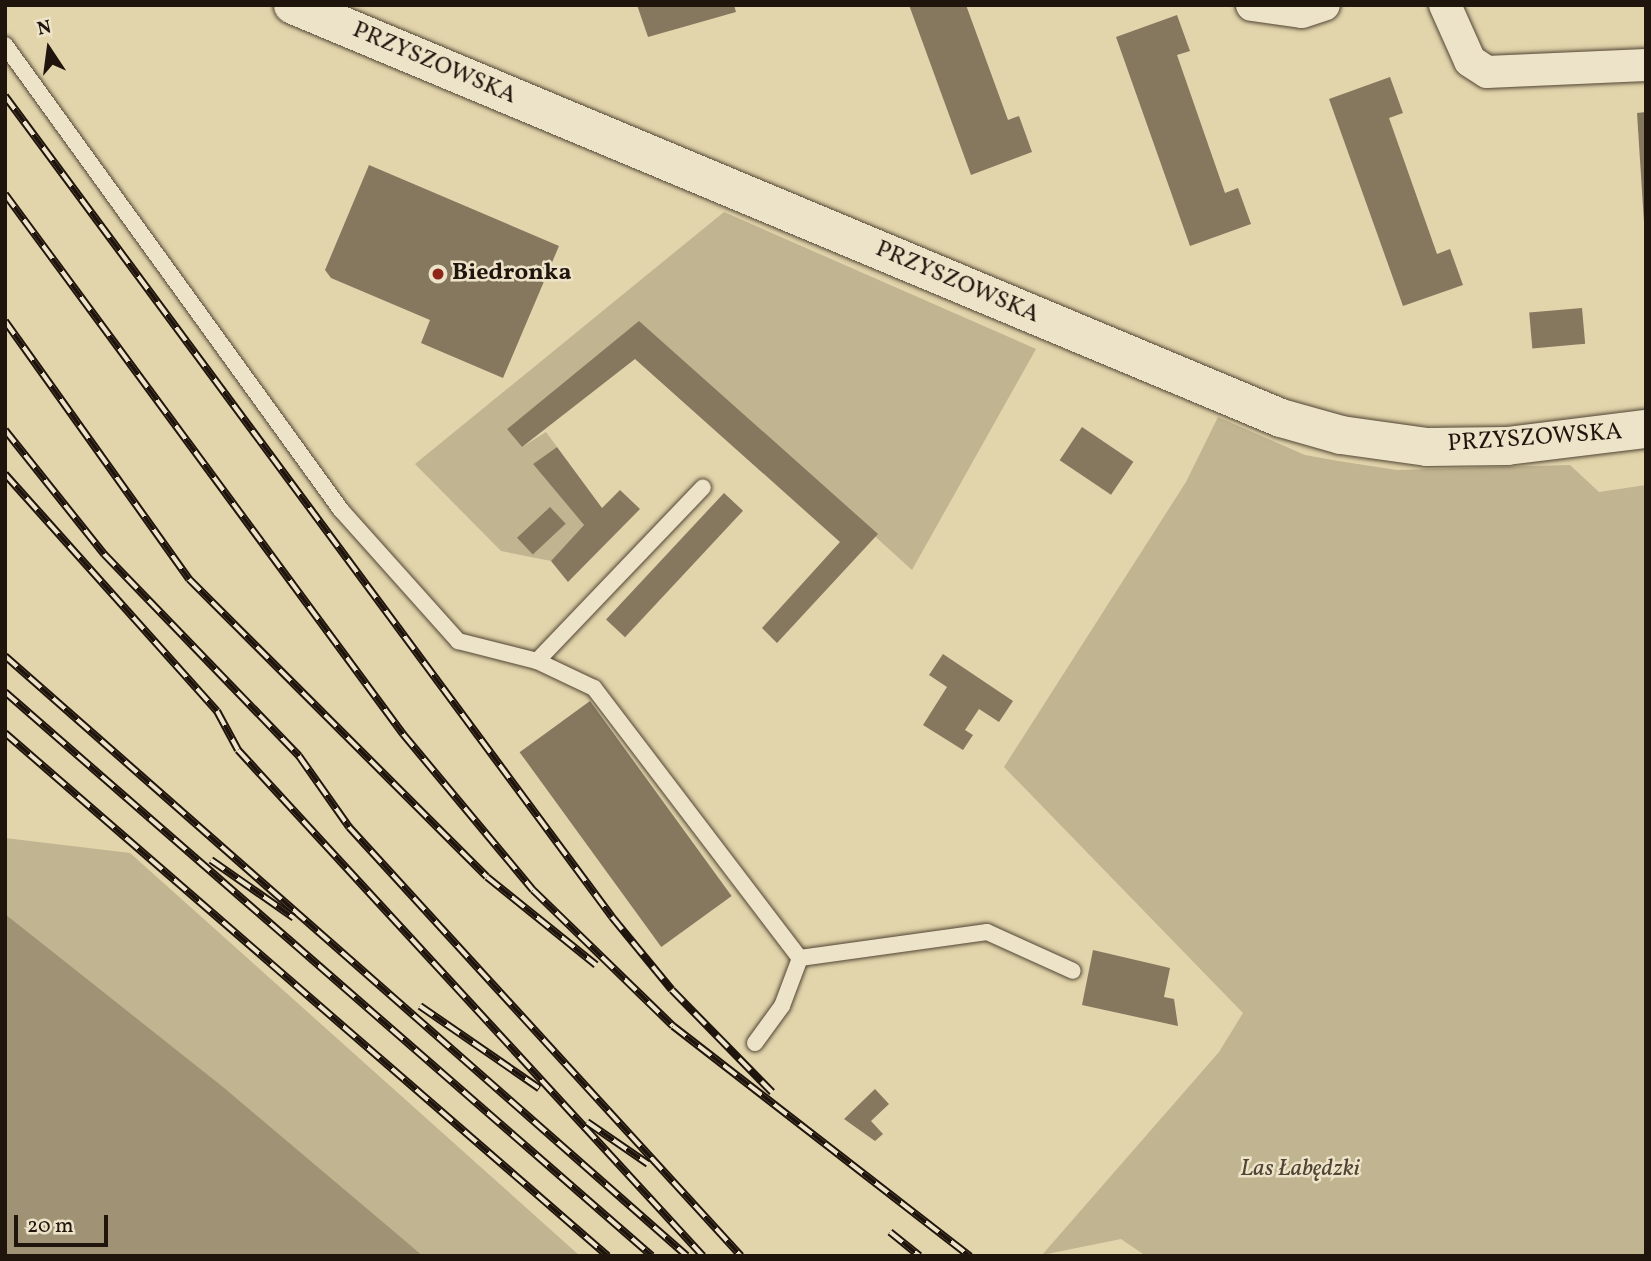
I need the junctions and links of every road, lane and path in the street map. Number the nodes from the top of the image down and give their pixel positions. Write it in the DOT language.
graph roads {
  1 [pos="293,5"];
  2 [pos="1252,5"];
  3 [pos="1324,5"];
  4 [pos="1445,5"];
  5 [pos="5,45"];
  6 [pos="1646,65"];
  7 [pos="1646,429"];
  8 [pos="703,487"];
  9 [pos="537,661"];
  10 [pos="800,958"];
  11 [pos="1073,971"];
  12 [pos="755,1043"];
  1 -- 7 [label="street, PRZYSZOWSKA"];
  2 -- 3 [label="street"];
  4 -- 6 [label="street"];
  5 -- 9 [label="lane"];
  8 -- 9 [label="lane"];
  9 -- 10 [label="lane"];
  10 -- 11 [label="lane"];
  10 -- 12 [label="lane"];
}
